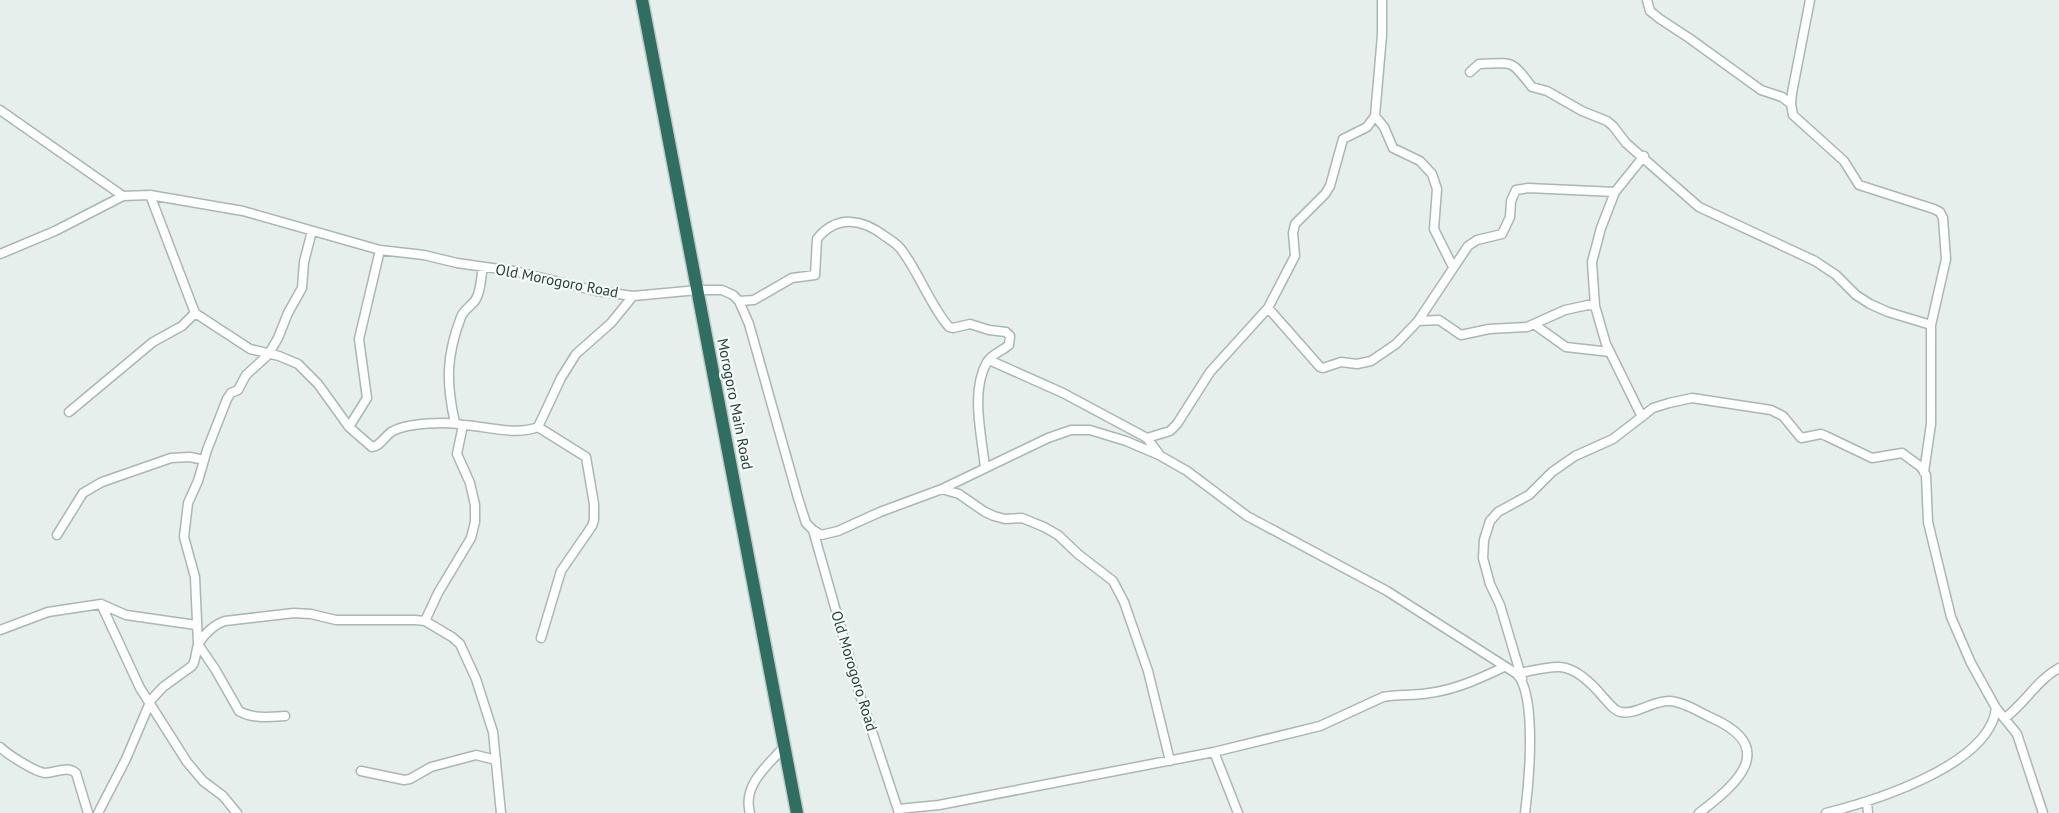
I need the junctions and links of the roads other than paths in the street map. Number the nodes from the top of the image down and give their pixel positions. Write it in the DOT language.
graph roads {
  1 [pos="642,0"];
  2 [pos="1382,0"];
  3 [pos="1647,0"];
  4 [pos="1809,1"];
  5 [pos="1470,72"];
  6 [pos="1791,104"];
  7 [pos="0,110"];
  8 [pos="1375,116"];
  9 [pos="1644,156"];
  10 [pos="1615,192"];
  11 [pos="150,195"];
  12 [pos="123,196"];
  13 [pos="312,231"];
  14 [pos="380,250"];
  15 [pos="0,254"];
  16 [pos="483,267"];
  17 [pos="1453,267"];
  18 [pos="698,290"];
  19 [pos="633,296"];
  20 [pos="739,301"];
  21 [pos="1595,306"];
  22 [pos="1268,308"];
  23 [pos="195,313"];
  24 [pos="1418,321"];
  25 [pos="1535,325"];
  26 [pos="1931,325"];
  27 [pos="1610,352"];
  28 [pos="268,355"];
  29 [pos="989,360"];
  30 [pos="69,412"];
  31 [pos="1642,417"];
  32 [pos="459,424"];
  33 [pos="349,427"];
  34 [pos="538,427"];
  35 [pos="1147,438"];
  36 [pos="1159,455"];
  37 [pos="204,460"];
  38 [pos="985,468"];
  39 [pos="1924,472"];
  40 [pos="942,489"];
  41 [pos="813,530"];
  42 [pos="57,535"];
  43 [pos="101,604"];
  44 [pos="425,621"];
  45 [pos="196,625"];
  46 [pos="0,630"];
  47 [pos="541,638"];
  48 [pos="198,644"];
  49 [pos="1504,667"];
  50 [pos="2059,668"];
  51 [pos="1521,676"];
  52 [pos="149,704"];
  53 [pos="1996,708"];
  54 [pos="285,716"];
  55 [pos="2005,718"];
  56 [pos="784,746"];
  57 [pos="0,747"];
  58 [pos="1214,752"];
  59 [pos="496,760"];
  60 [pos="1170,761"];
  61 [pos="361,771"];
  62 [pos="1867,803"];
  63 [pos="898,811"];
  64 [pos="88,813"];
  65 [pos="98,813"];
  66 [pos="237,813"];
  67 [pos="501,813"];
  68 [pos="750,813"];
  69 [pos="797,813"];
  70 [pos="1238,813"];
  71 [pos="1525,813"];
  72 [pos="1699,813"];
  73 [pos="1826,813"];
  74 [pos="1868,813"];
  75 [pos="2043,813"];
  1 -- 18 [label="highway, Morogoro Main Road"];
  2 -- 8 [label="street"];
  3 -- 6 [label="street"];
  4 -- 6 [label="street"];
  5 -- 9 [label="street"];
  6 -- 26 [label="street"];
  7 -- 12 [label="street"];
  8 -- 17 [label="street"];
  8 -- 22 [label="street"];
  9 -- 10 [label="street"];
  9 -- 26 [label="street"];
  10 -- 17 [label="street"];
  10 -- 21 [label="street"];
  11 -- 12 [label="street, Old Morogoro Road"];
  11 -- 13 [label="street, Old Morogoro Road"];
  11 -- 23 [label="street"];
  12 -- 15 [label="street, Old Morogoro Road"];
  13 -- 14 [label="street, Old Morogoro Road"];
  13 -- 28 [label="street"];
  14 -- 16 [label="street, Old Morogoro Road"];
  14 -- 33 [label="street"];
  16 -- 19 [label="street, Old Morogoro Road"];
  16 -- 32 [label="street"];
  17 -- 24 [label="street"];
  18 -- 19 [label="street, Old Morogoro Road"];
  18 -- 20 [label="street, Old Morogoro Road"];
  18 -- 56 [label="highway, Morogoro Main Road"];
  19 -- 34 [label="street"];
  20 -- 29 [label="street"];
  20 -- 41 [label="street, Old Morogoro Road"];
  21 -- 25 [label="street"];
  21 -- 27 [label="street"];
  22 -- 24 [label="street"];
  22 -- 35 [label="street"];
  23 -- 28 [label="street"];
  23 -- 30 [label="street"];
  24 -- 25 [label="street"];
  25 -- 27 [label="street"];
  26 -- 39 [label="street"];
  27 -- 31 [label="street"];
  28 -- 33 [label="street"];
  28 -- 37 [label="street"];
  29 -- 35 [label="street"];
  29 -- 38 [label="street"];
  31 -- 39 [label="street"];
  31 -- 51 [label="street"];
  32 -- 33 [label="street"];
  32 -- 34 [label="street"];
  32 -- 44 [label="street"];
  34 -- 47 [label="street"];
  35 -- 36 [label="street"];
  36 -- 38 [label="street"];
  36 -- 49 [label="street"];
  37 -- 42 [label="street"];
  37 -- 45 [label="street"];
  38 -- 40 [label="street"];
  39 -- 53 [label="street"];
  40 -- 41 [label="street"];
  40 -- 60 [label="street"];
  41 -- 63 [label="street, Old Morogoro Road"];
  43 -- 45 [label="street"];
  43 -- 46 [label="street"];
  43 -- 52 [label="street"];
  44 -- 48 [label="street"];
  44 -- 59 [label="street"];
  45 -- 48 [label="street"];
  48 -- 52 [label="street"];
  48 -- 54 [label="street"];
  49 -- 51 [label="street"];
  49 -- 58 [label="street"];
  50 -- 55 [label="street"];
  51 -- 71 [label="street"];
  51 -- 72 [label="street"];
  52 -- 65 [label="street"];
  52 -- 66 [label="street"];
  53 -- 55 [label="street"];
  53 -- 62 [label="street"];
  55 -- 75 [label="street"];
  56 -- 68 [label="street"];
  56 -- 69 [label="highway, Morogoro Main Road"];
  57 -- 64 [label="street"];
  58 -- 60 [label="street"];
  58 -- 70 [label="street"];
  59 -- 61 [label="street"];
  59 -- 67 [label="street"];
  60 -- 63 [label="street"];
  62 -- 73 [label="street"];
  62 -- 74 [label="street"];
}
